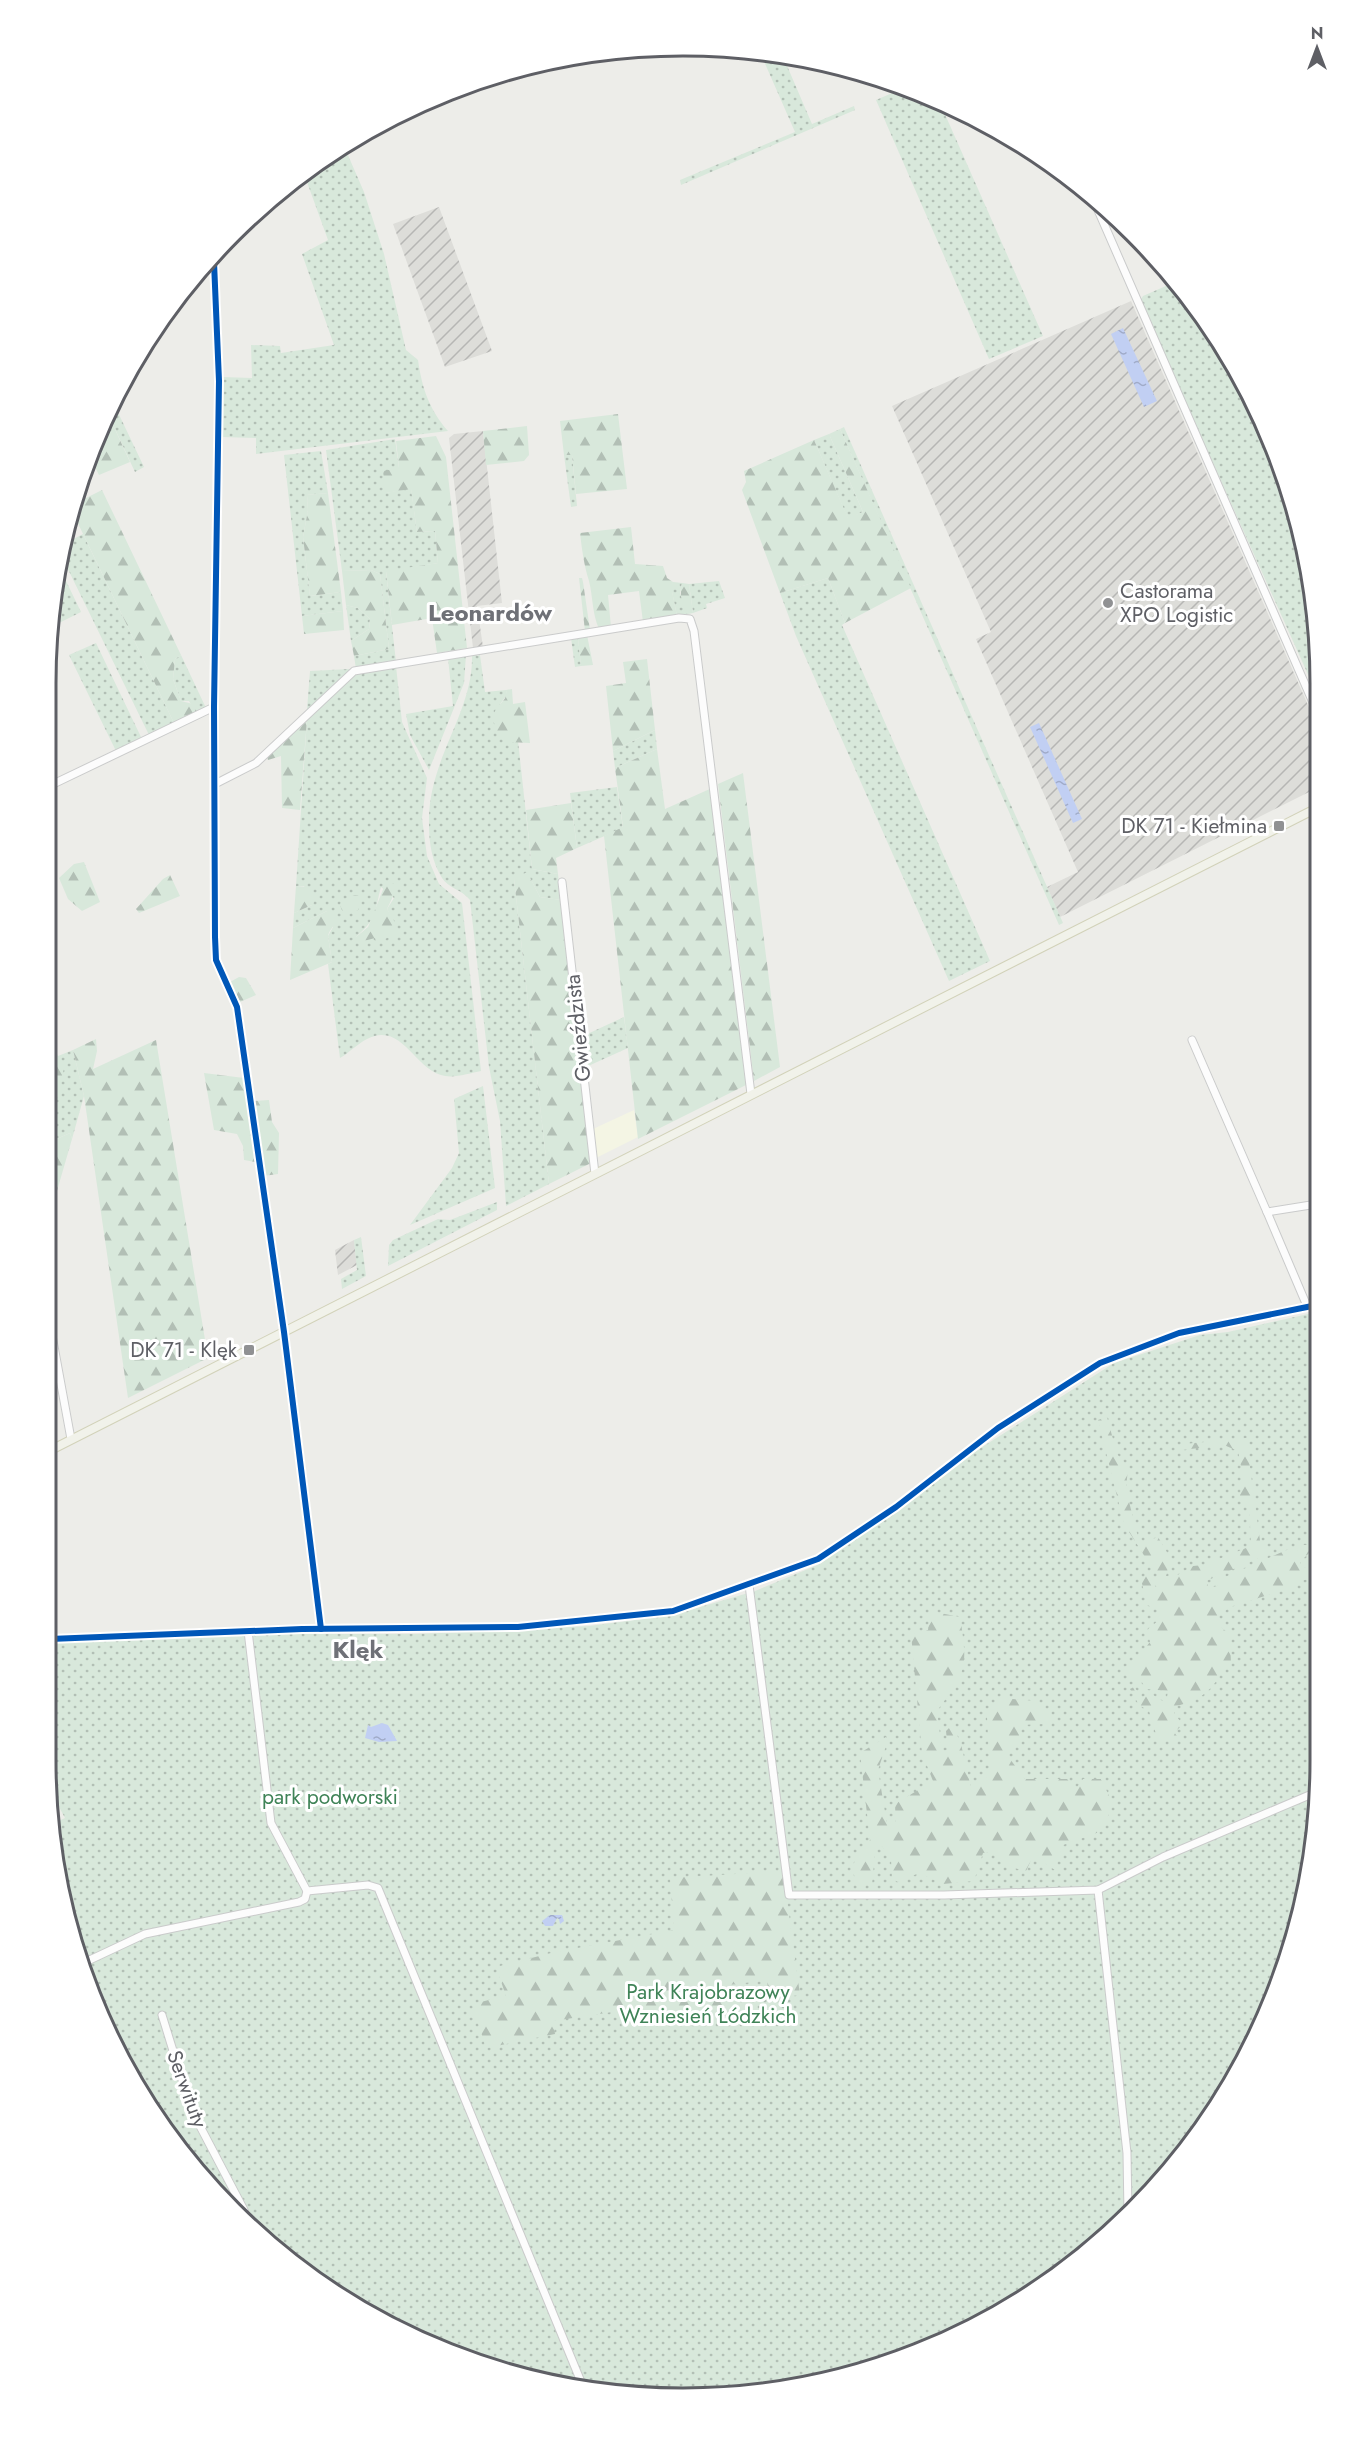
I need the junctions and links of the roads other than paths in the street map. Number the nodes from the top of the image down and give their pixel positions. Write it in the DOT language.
graph roads {
  1 [pos="1100,215"];
  2 [pos="214,266"];
  3 [pos="1310,695"];
  4 [pos="214,707"];
  5 [pos="56,782"];
  6 [pos="215,784"];
  7 [pos="1310,811"];
  8 [pos="562,882"];
  9 [pos="1192,1040"];
  10 [pos="751,1094"];
  11 [pos="595,1174"];
  12 [pos="1310,1205"];
  13 [pos="1267,1212"];
  14 [pos="1308,1306"];
  15 [pos="284,1332"];
  16 [pos="56,1357"];
  17 [pos="71,1439"];
  18 [pos="56,1446"];
  19 [pos="749,1585"];
  20 [pos="321,1629"];
  21 [pos="248,1631"];
  22 [pos="56,1639"];
  23 [pos="1308,1796"];
  24 [pos="1098,1890"];
  25 [pos="307,1892"];
  26 [pos="89,1961"];
  27 [pos="162,2015"];
  28 [pos="1128,2202"];
  29 [pos="243,2207"];
  30 [pos="580,2378"];
  1 -- 3 [label="street"];
  2 -- 4 [label="street"];
  4 -- 5 [label="street"];
  4 -- 6 [label="street"];
  6 -- 10 [label="street"];
  6 -- 15 [label="street"];
  7 -- 10 [label="main road"];
  8 -- 11 [label="street, Gwieździsta"];
  9 -- 13 [label="street"];
  10 -- 11 [label="main road"];
  11 -- 15 [label="main road"];
  12 -- 13 [label="street"];
  13 -- 14 [label="street"];
  14 -- 19 [label="street"];
  15 -- 17 [label="main road"];
  15 -- 20 [label="street"];
  16 -- 17 [label="street"];
  17 -- 18 [label="main road"];
  19 -- 20 [label="street"];
  19 -- 24 [label="street"];
  20 -- 21 [label="street"];
  21 -- 22 [label="street"];
  21 -- 25 [label="street"];
  23 -- 24 [label="street"];
  24 -- 28 [label="street"];
  25 -- 26 [label="street"];
  25 -- 30 [label="street"];
  27 -- 29 [label="street, Serwituty"];
}
